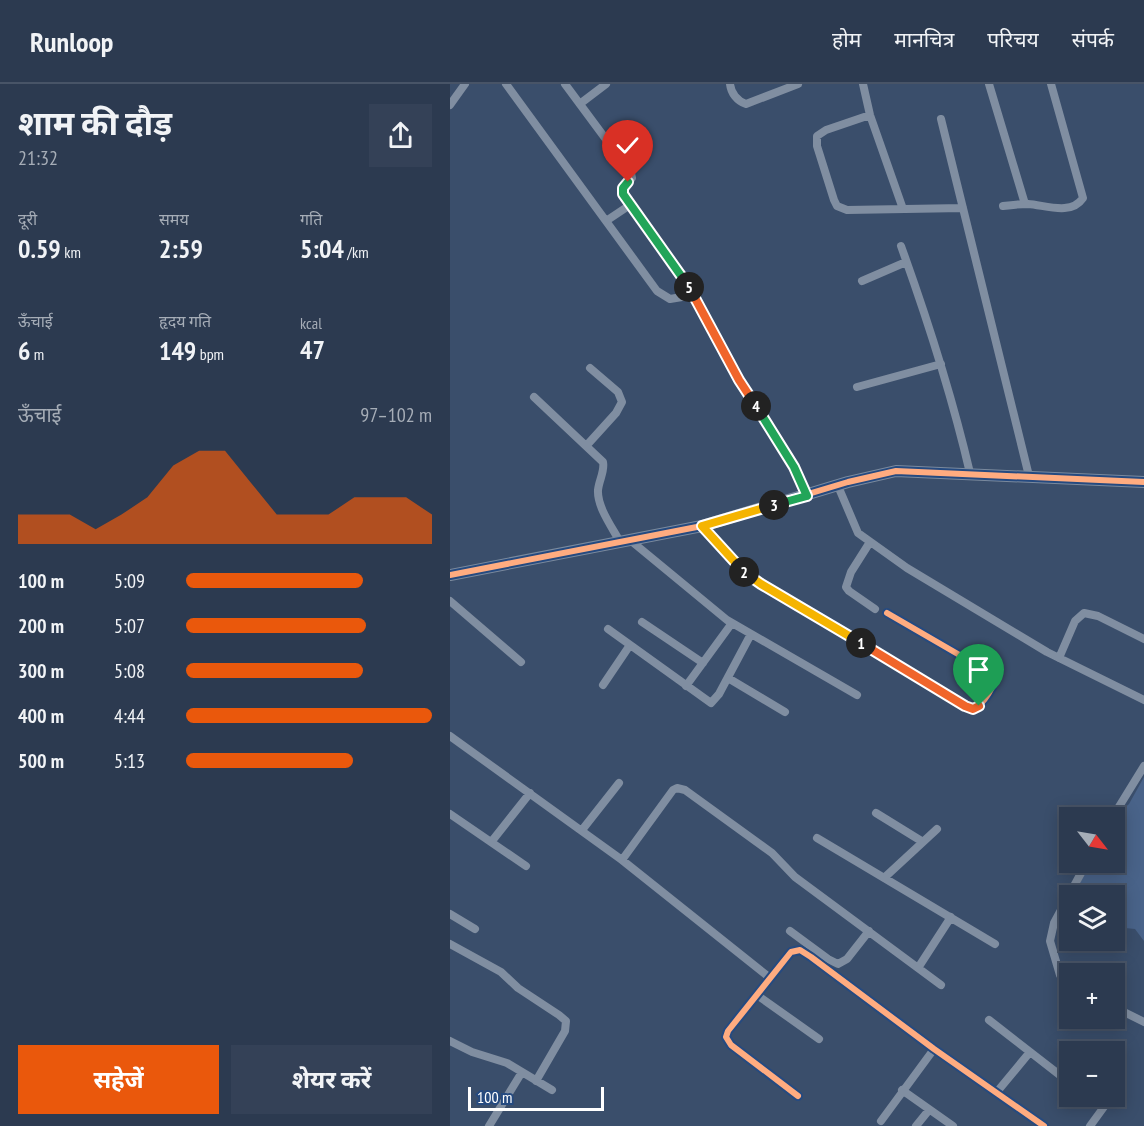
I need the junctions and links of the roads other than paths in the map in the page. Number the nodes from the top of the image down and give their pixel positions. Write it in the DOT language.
graph roads {
  1 [pos="465,84"];
  2 [pos="506,84"];
  3 [pos="565,84"];
  4 [pos="606,84"];
  5 [pos="730,84"];
  6 [pos="798,84"];
  7 [pos="863,84"];
  8 [pos="989,84"];
  9 [pos="1051,84"];
  10 [pos="580,103"];
  11 [pos="450,105"];
  12 [pos="870,115"];
  13 [pos="941,119"];
  14 [pos="1025,204"];
  15 [pos="630,205"];
  16 [pos="1003,206"];
  17 [pos="963,208"];
  18 [pos="903,209"];
  19 [pos="606,221"];
  20 [pos="901,246"];
  21 [pos="906,262"];
  22 [pos="862,281"];
  23 [pos="694,295"];
  24 [pos="941,364"];
  25 [pos="590,368"];
  26 [pos="857,387"];
  27 [pos="534,397"];
  28 [pos="587,446"];
  29 [pos="970,473"];
  30 [pos="1029,476"];
  31 [pos="1144,482"];
  32 [pos="838,486"];
  33 [pos="807,496"];
  34 [pos="702,526"];
  35 [pos="625,541"];
  36 [pos="870,542"];
  37 [pos="450,576"];
  38 [pos="450,601"];
  39 [pos="875,609"];
  40 [pos="887,613"];
  41 [pos="642,622"];
  42 [pos="732,622"];
  43 [pos="608,629"];
  44 [pos="751,634"];
  45 [pos="1144,639"];
  46 [pos="630,645"];
  47 [pos="1059,658"];
  48 [pos="521,662"];
  49 [pos="703,663"];
  50 [pos="728,678"];
  51 [pos="603,685"];
  52 [pos="686,686"];
  53 [pos="857,695"];
  54 [pos="1144,700"];
  55 [pos="785,712"];
  56 [pos="450,736"];
  57 [pos="1144,766"];
  58 [pos="619,783"];
  59 [pos="530,793"];
  60 [pos="1119,807"];
  61 [pos="876,813"];
  62 [pos="450,814"];
  63 [pos="937,829"];
  64 [pos="582,830"];
  65 [pos="817,838"];
  66 [pos="492,841"];
  67 [pos="923,842"];
  68 [pos="622,860"];
  69 [pos="526,866"];
  70 [pos="1081,873"];
  71 [pos="884,878"];
  72 [pos="450,914"];
  73 [pos="951,917"];
  74 [pos="476,929"];
  75 [pos="790,931"];
  76 [pos="869,931"];
  77 [pos="450,944"];
  78 [pos="995,944"];
  79 [pos="918,968"];
  80 [pos="1059,972"];
  81 [pos="770,978"];
  82 [pos="941,985"];
  83 [pos="757,995"];
  84 [pos="1125,1012"];
  85 [pos="989,1020"];
  86 [pos="1144,1022"];
  87 [pos="819,1039"];
  88 [pos="450,1041"];
  89 [pos="934,1049"];
  90 [pos="1030,1052"];
  91 [pos="522,1072"];
  92 [pos="1059,1074"];
  93 [pos="536,1081"];
  94 [pos="552,1090"];
  95 [pos="903,1090"];
  96 [pos="996,1092"];
  97 [pos="798,1096"];
  98 [pos="1104,1107"];
  99 [pos="929,1110"];
  100 [pos="881,1121"];
  101 [pos="489,1126"];
  102 [pos="916,1126"];
  103 [pos="953,1126"];
  104 [pos="1044,1126"];
  105 [pos="1090,1126"];
  1 -- 11 [label="street"];
  2 -- 19 [label="street"];
  3 -- 10 [label="street"];
  4 -- 10 [label="street"];
  5 -- 6 [label="street"];
  7 -- 12 [label="street"];
  8 -- 14 [label="street"];
  9 -- 14 [label="street"];
  10 -- 15 [label="street"];
  12 -- 18 [label="street"];
  12 -- 18 [label="street"];
  13 -- 17 [label="street"];
  14 -- 16 [label="street"];
  15 -- 19 [label="street"];
  15 -- 23 [label="street"];
  17 -- 18 [label="street"];
  17 -- 30 [label="street"];
  19 -- 23 [label="street"];
  20 -- 21 [label="street"];
  21 -- 22 [label="street"];
  21 -- 24 [label="street"];
  23 -- 33 [label="street"];
  24 -- 26 [label="street"];
  24 -- 29 [label="street"];
  25 -- 28 [label="street"];
  27 -- 28 [label="street"];
  28 -- 35 [label="street"];
  29 -- 30 [label="street"];
  29 -- 32 [label="street"];
  30 -- 31 [label="street"];
  32 -- 33 [label="street"];
  32 -- 36 [label="street"];
  33 -- 34 [label="street"];
  34 -- 35 [label="street"];
  34 -- 40 [label="street"];
  35 -- 37 [label="street"];
  35 -- 42 [label="street"];
  36 -- 39 [label="street"];
  36 -- 47 [label="street"];
  38 -- 48 [label="street"];
  41 -- 49 [label="street"];
  42 -- 44 [label="street"];
  42 -- 49 [label="street"];
  43 -- 46 [label="street"];
  44 -- 50 [label="street"];
  44 -- 53 [label="street"];
  45 -- 47 [label="street"];
  46 -- 51 [label="street"];
  46 -- 52 [label="street"];
  47 -- 54 [label="street"];
  49 -- 52 [label="street"];
  50 -- 52 [label="street"];
  50 -- 55 [label="street"];
  56 -- 59 [label="street"];
  57 -- 60 [label="street"];
  58 -- 64 [label="street"];
  59 -- 64 [label="street"];
  59 -- 66 [label="street"];
  61 -- 67 [label="street"];
  62 -- 66 [label="street"];
  63 -- 67 [label="street"];
  64 -- 68 [label="street"];
  65 -- 71 [label="street"];
  66 -- 69 [label="street"];
  67 -- 71 [label="street"];
  68 -- 76 [label="street"];
  68 -- 81 [label="street"];
  70 -- 80 [label="street"];
  71 -- 73 [label="street"];
  72 -- 74 [label="street"];
  73 -- 78 [label="street"];
  73 -- 79 [label="street"];
  75 -- 76 [label="street"];
  76 -- 79 [label="street"];
  77 -- 93 [label="street"];
  79 -- 82 [label="street"];
  81 -- 83 [label="street"];
  81 -- 89 [label="street"];
  83 -- 87 [label="street"];
  83 -- 97 [label="street"];
  84 -- 86 [label="street"];
  85 -- 90 [label="street"];
  88 -- 91 [label="street"];
  89 -- 95 [label="street"];
  89 -- 96 [label="street"];
  90 -- 92 [label="street"];
  90 -- 96 [label="street"];
  91 -- 93 [label="street"];
  91 -- 101 [label="street"];
  93 -- 94 [label="street"];
  95 -- 99 [label="street"];
  95 -- 100 [label="street"];
  96 -- 104 [label="street"];
  98 -- 105 [label="street"];
  99 -- 102 [label="street"];
  99 -- 103 [label="street"];
}
